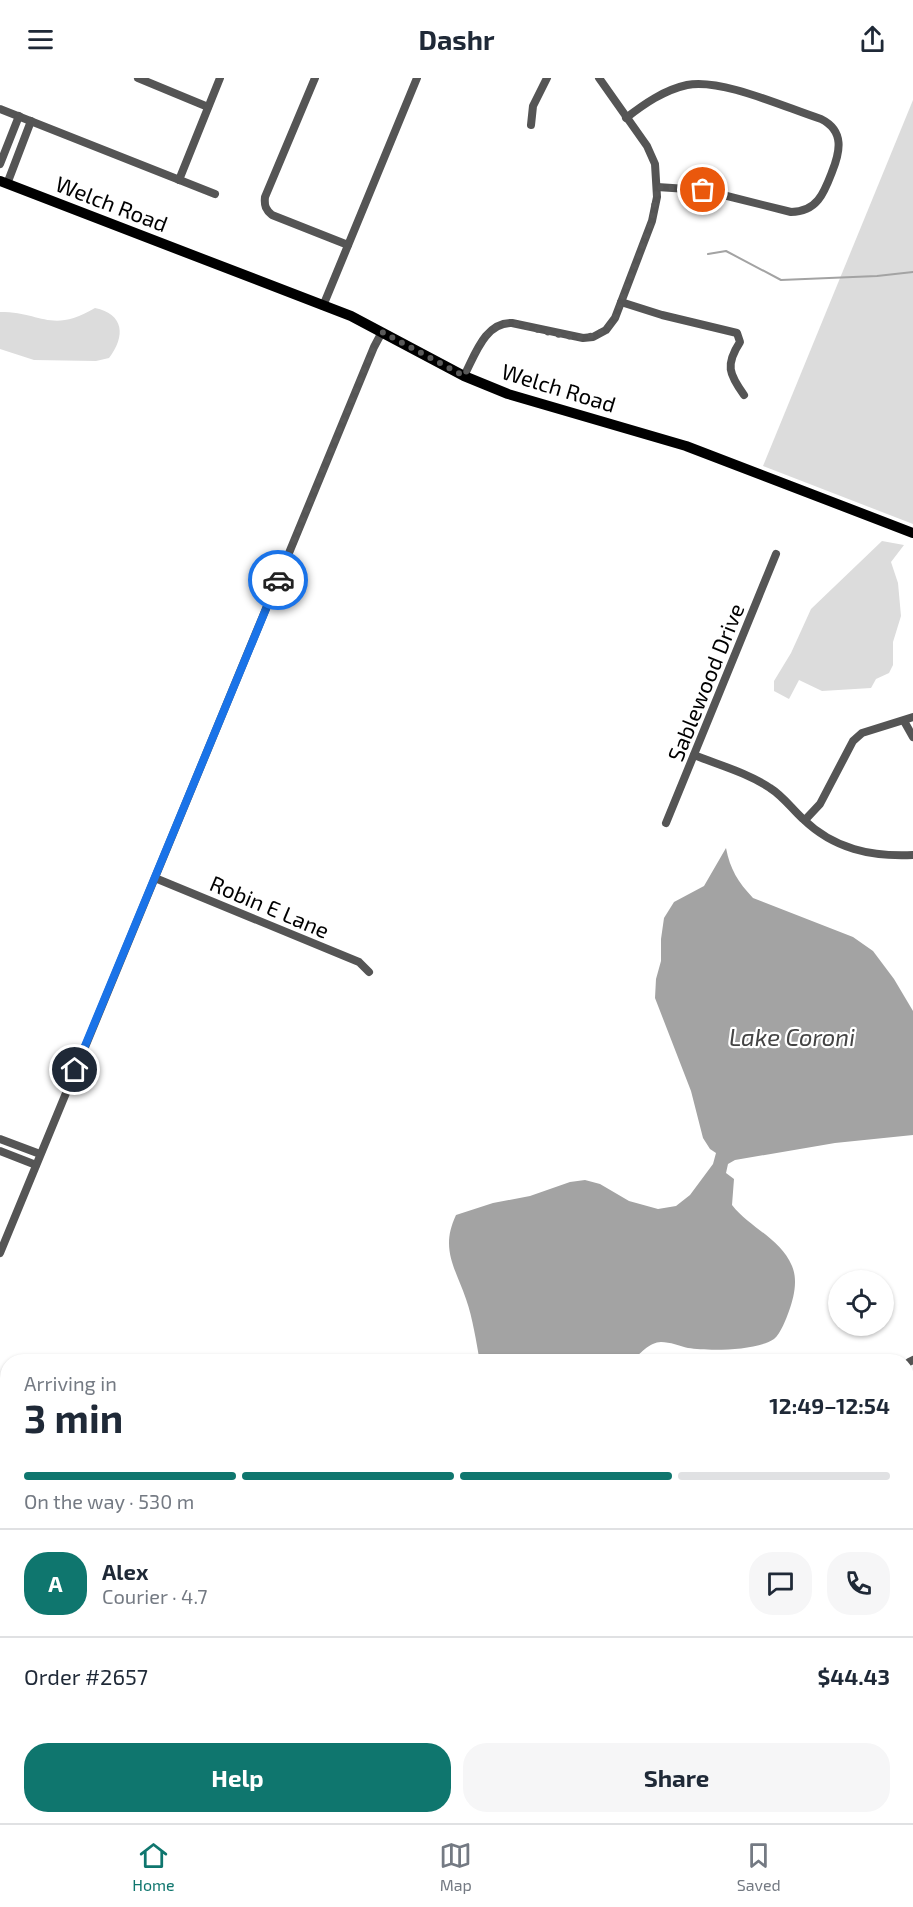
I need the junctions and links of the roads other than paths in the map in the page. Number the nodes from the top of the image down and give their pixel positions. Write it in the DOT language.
graph roads {
  1 [pos="138,78"];
  2 [pos="220,78"];
  3 [pos="315,78"];
  4 [pos="417,78"];
  5 [pos="547,78"];
  6 [pos="599,78"];
  7 [pos="208,106"];
  8 [pos="0,109"];
  9 [pos="19,116"];
  10 [pos="626,118"];
  11 [pos="31,121"];
  12 [pos="531,124"];
  13 [pos="0,164"];
  14 [pos="179,180"];
  15 [pos="3,182"];
  16 [pos="657,187"];
  17 [pos="215,194"];
  18 [pos="348,245"];
  19 [pos="621,302"];
  20 [pos="322,306"];
  21 [pos="382,332"];
  22 [pos="464,376"];
  23 [pos="744,395"];
  24 [pos="913,533"];
  25 [pos="776,554"];
  26 [pos="913,717"];
  27 [pos="904,721"];
  28 [pos="913,736"];
  29 [pos="694,755"];
  30 [pos="805,820"];
  31 [pos="666,823"];
  32 [pos="913,855"];
  33 [pos="155,878"];
  34 [pos="369,972"];
  35 [pos="0,1139"];
  36 [pos="17,1144"];
  37 [pos="0,1151"];
  38 [pos="40,1154"];
  39 [pos="12,1156"];
  40 [pos="36,1165"];
  41 [pos="0,1253"];
  1 -- 7 [label="street"];
  2 -- 7 [label="street"];
  3 -- 18 [label="street"];
  4 -- 18 [label="street"];
  5 -- 12 [label="street"];
  6 -- 10 [label="street"];
  7 -- 14 [label="street"];
  8 -- 9 [label="street"];
  9 -- 11 [label="street"];
  9 -- 13 [label="street"];
  10 -- 16 [label="street"];
  10 -- 16 [label="street"];
  11 -- 14 [label="street"];
  11 -- 15 [label="street"];
  14 -- 17 [label="street"];
  15 -- 20 [label="main road, Welch Road"];
  16 -- 19 [label="street"];
  18 -- 20 [label="street"];
  19 -- 22 [label="street"];
  19 -- 23 [label="street"];
  20 -- 21 [label="main road, Welch Road"];
  21 -- 22 [label="main road, Welch Road"];
  21 -- 33 [label="street"];
  22 -- 24 [label="main road, Welch Road"];
  25 -- 29 [label="street, Sablewood Drive"];
  26 -- 27 [label="street"];
  27 -- 28 [label="street"];
  27 -- 30 [label="street"];
  29 -- 30 [label="street"];
  29 -- 31 [label="street, Sablewood Drive"];
  30 -- 32 [label="street"];
  33 -- 34 [label="street, Robin E Lane"];
  33 -- 38 [label="street"];
  35 -- 36 [label="street"];
  36 -- 38 [label="street"];
  36 -- 39 [label="street"];
  37 -- 39 [label="street"];
  38 -- 40 [label="street"];
  39 -- 40 [label="street"];
  40 -- 41 [label="street"];
}
